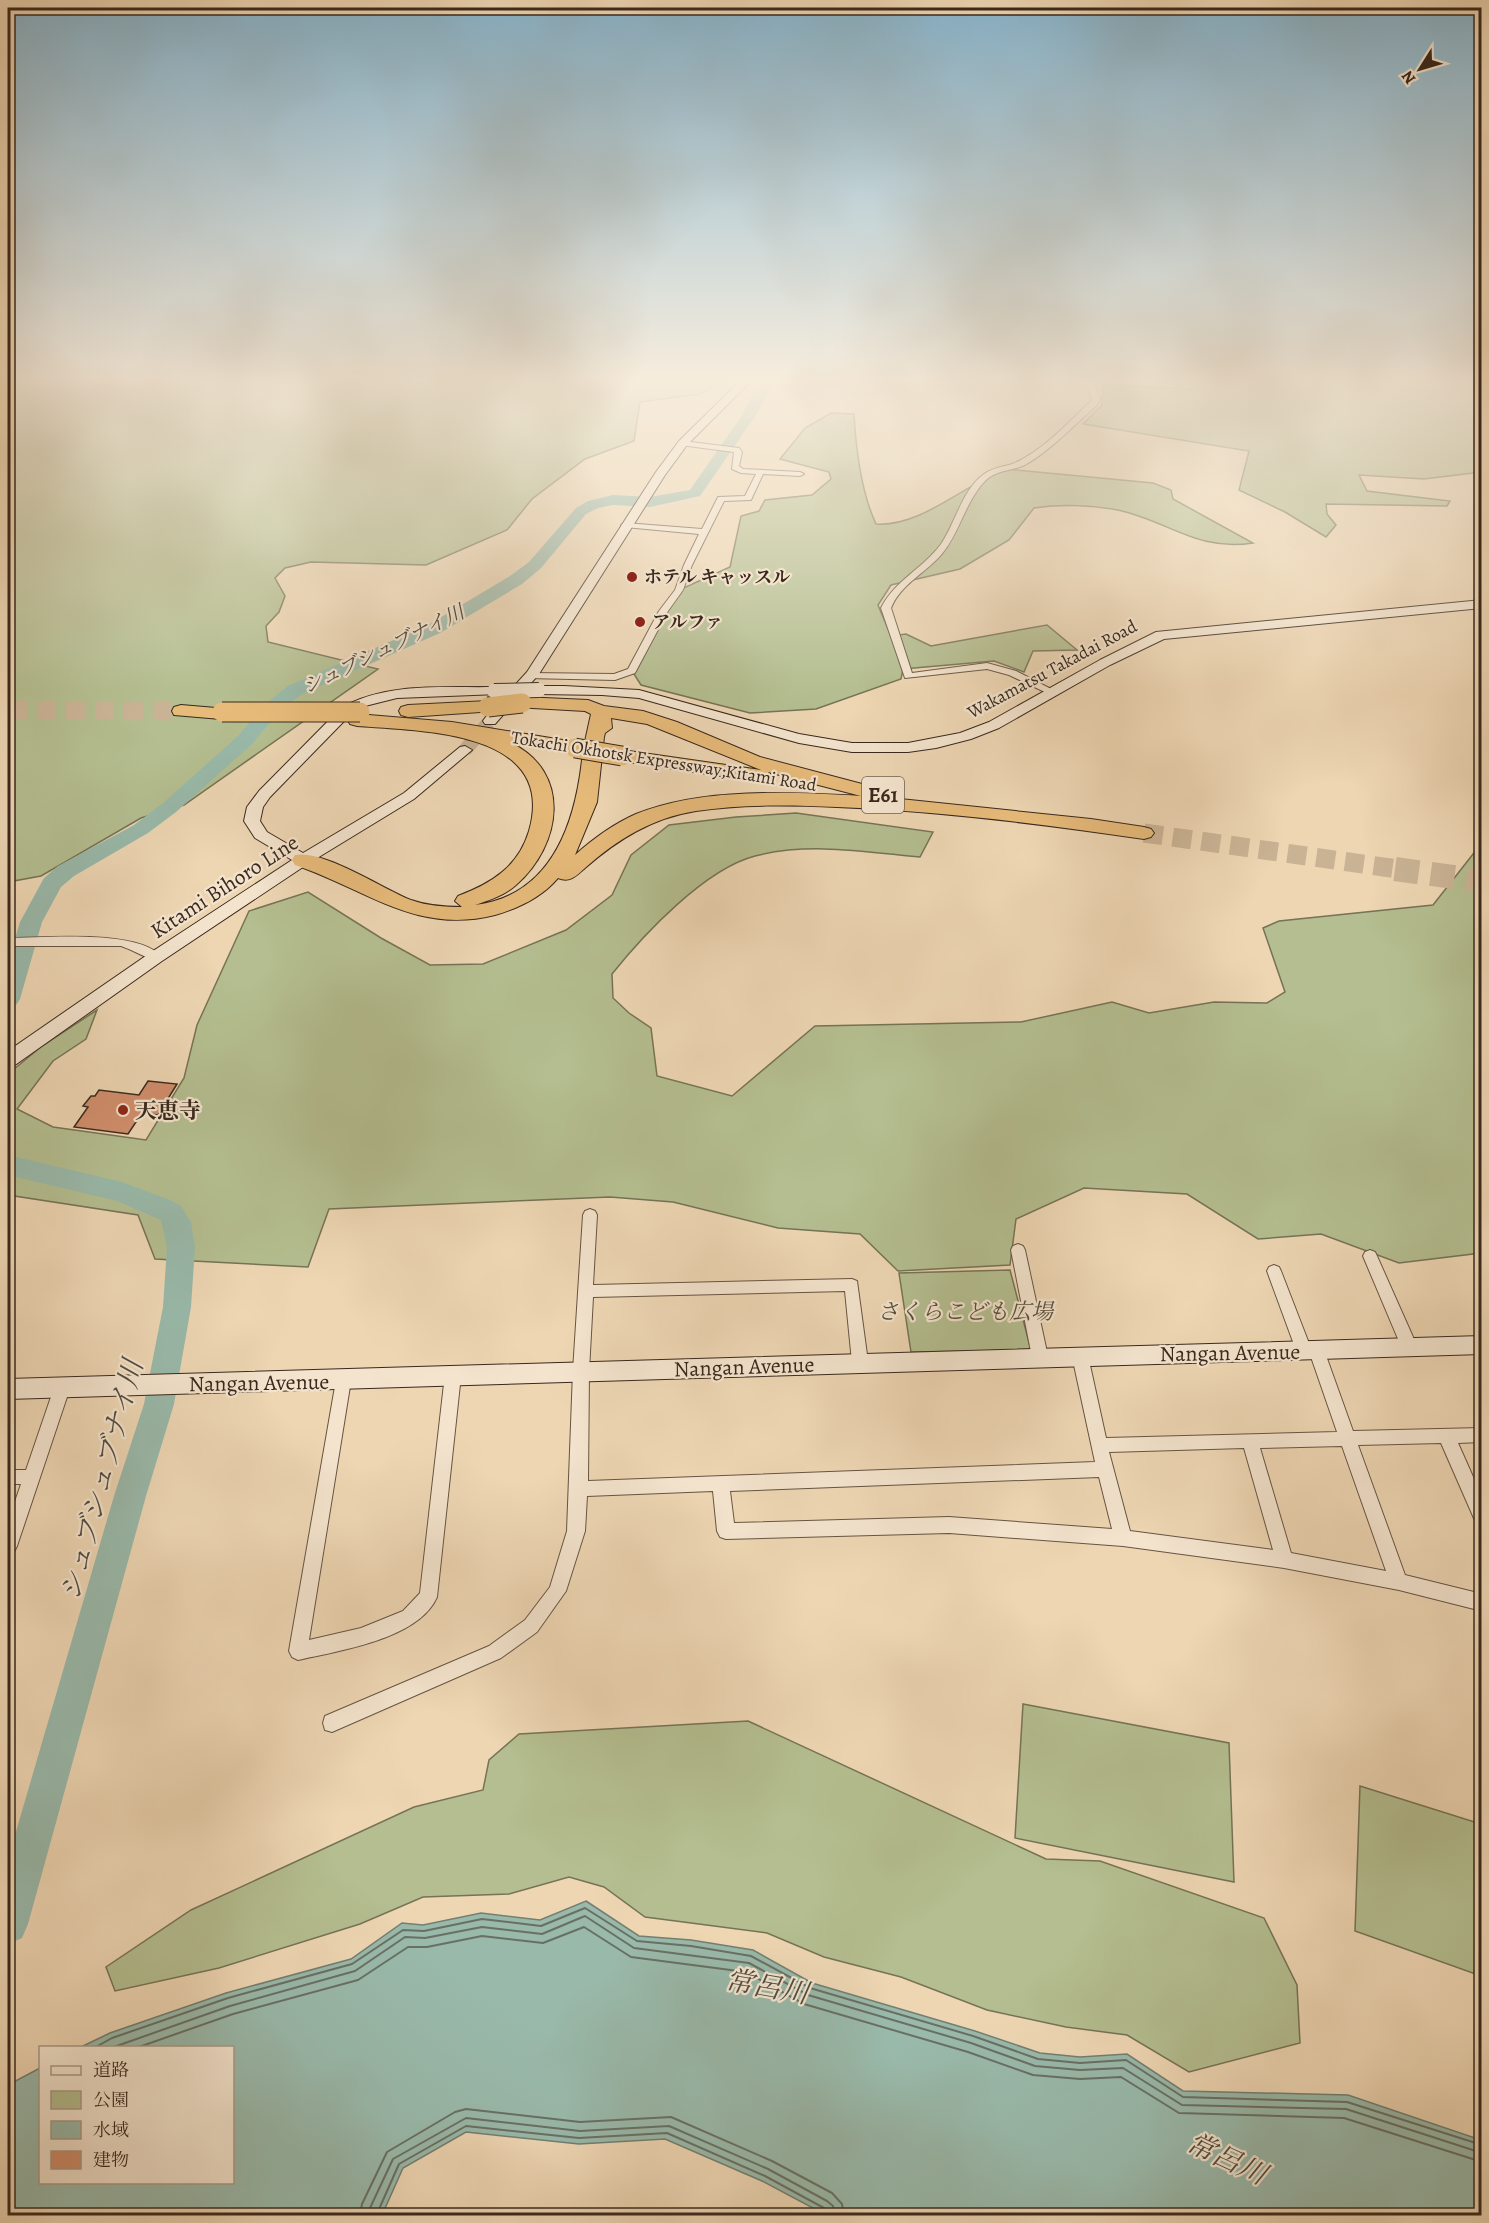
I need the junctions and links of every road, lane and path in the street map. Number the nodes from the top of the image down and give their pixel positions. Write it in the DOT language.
graph roads {
  1 [pos="653,484"];
  2 [pos="755,484"];
  3 [pos="979,484"];
  4 [pos="625,525"];
  5 [pos="705,532"];
  6 [pos="1482,604"];
  7 [pos="530,676"];
  8 [pos="1052,692"];
  9 [pos="491,706"];
  10 [pos="188,711"];
  11 [pos="601,712"];
  12 [pos="358,716"];
  13 [pos="452,728"];
  14 [pos="465,750"];
  15 [pos="874,793"];
  16 [pos="1108,828"];
  17 [pos="1144,833"];
  18 [pos="303,860"];
  19 [pos="566,874"];
  20 [pos="409,906"];
  21 [pos="9,942"];
  22 [pos="156,957"];
  23 [pos="8,1059"];
  24 [pos="590,1215"];
  25 [pos="1018,1250"];
  26 [pos="1370,1256"];
  27 [pos="1275,1270"];
  28 [pos="586,1291"];
  29 [pos="1482,1345"];
  30 [pos="1409,1346"];
  31 [pos="1310,1350"];
  32 [pos="1080,1356"];
  33 [pos="1040,1357"];
  34 [pos="860,1362"];
  35 [pos="581,1371"];
  36 [pos="453,1375"];
  37 [pos="343,1380"];
  38 [pos="62,1388"];
  39 [pos="8,1389"];
  40 [pos="1482,1435"];
  41 [pos="1347,1437"];
  42 [pos="1447,1437"];
  43 [pos="1251,1442"];
  44 [pos="1099,1445"];
  45 [pos="1104,1468"];
  46 [pos="8,1477"];
  47 [pos="32,1477"];
  48 [pos="721,1483"];
  49 [pos="579,1489"];
  50 [pos="1482,1517"];
  51 [pos="1123,1538"];
  52 [pos="8,1546"];
  53 [pos="1284,1560"];
  54 [pos="1399,1582"];
  55 [pos="1482,1604"];
  56 [pos="332,1723"];
  1 -- 4 [label="main road"];
  2 -- 5 [label="street"];
  3 -- 8 [label="street"];
  4 -- 5 [label="street"];
  4 -- 7 [label="main road"];
  5 -- 7 [label="street"];
  6 -- 8 [label="main road, Wakamatsu Takadai Road"];
  7 -- 9 [label="main road"];
  8 -- 9 [label="main road, Wakamatsu Takadai Road, bridge"];
  9 -- 11 [label="highway, bridge"];
  9 -- 12 [label="highway"];
  9 -- 18 [label="main road"];
  10 -- 12 [label="highway, Tokachi Okhotsk Expressway;Kitami Road / E61, bridge"];
  11 -- 15 [label="highway"];
  11 -- 19 [label="highway"];
  11 -- 20 [label="highway"];
  12 -- 13 [label="highway, Tokachi Okhotsk Expressway;Kitami Road / E61"];
  13 -- 15 [label="highway, Tokachi Okhotsk Expressway;Kitami Road / E61, bridge"];
  13 -- 20 [label="highway"];
  14 -- 18 [label="main road, Kitami Bihoro Line"];
  15 -- 16 [label="highway, Tokachi Okhotsk Expressway;Kitami Road / E61"];
  16 -- 17 [label="highway, Tokachi Okhotsk Expressway;Kitami Road / E61"];
  16 -- 19 [label="highway"];
  18 -- 19 [label="highway"];
  18 -- 20 [label="highway"];
  18 -- 22 [label="main road, Kitami Bihoro Line"];
  21 -- 22 [label="street"];
  22 -- 23 [label="main road, Kitami Bihoro Line"];
  24 -- 28 [label="street"];
  25 -- 33 [label="street"];
  26 -- 30 [label="street"];
  27 -- 31 [label="street"];
  28 -- 34 [label="street"];
  28 -- 35 [label="street"];
  29 -- 30 [label="main road, Nangan Avenue"];
  30 -- 31 [label="main road, Nangan Avenue"];
  31 -- 32 [label="main road, Nangan Avenue"];
  31 -- 41 [label="street"];
  32 -- 33 [label="main road, Nangan Avenue"];
  32 -- 44 [label="street"];
  33 -- 34 [label="main road, Nangan Avenue"];
  34 -- 35 [label="main road, Nangan Avenue"];
  35 -- 36 [label="main road, Nangan Avenue"];
  35 -- 49 [label="street"];
  36 -- 37 [label="main road, Nangan Avenue"];
  36 -- 37 [label="street"];
  37 -- 38 [label="main road, Nangan Avenue"];
  38 -- 39 [label="main road, Nangan Avenue"];
  38 -- 47 [label="street"];
  40 -- 42 [label="street"];
  41 -- 42 [label="street"];
  41 -- 43 [label="street"];
  41 -- 54 [label="street"];
  42 -- 50 [label="street"];
  43 -- 44 [label="street"];
  43 -- 53 [label="street"];
  44 -- 45 [label="street"];
  45 -- 48 [label="street"];
  45 -- 51 [label="street"];
  46 -- 47 [label="street"];
  47 -- 52 [label="street"];
  48 -- 49 [label="street"];
  48 -- 51 [label="street"];
  49 -- 56 [label="street"];
  51 -- 53 [label="street"];
  53 -- 54 [label="street"];
  54 -- 55 [label="street"];
}
